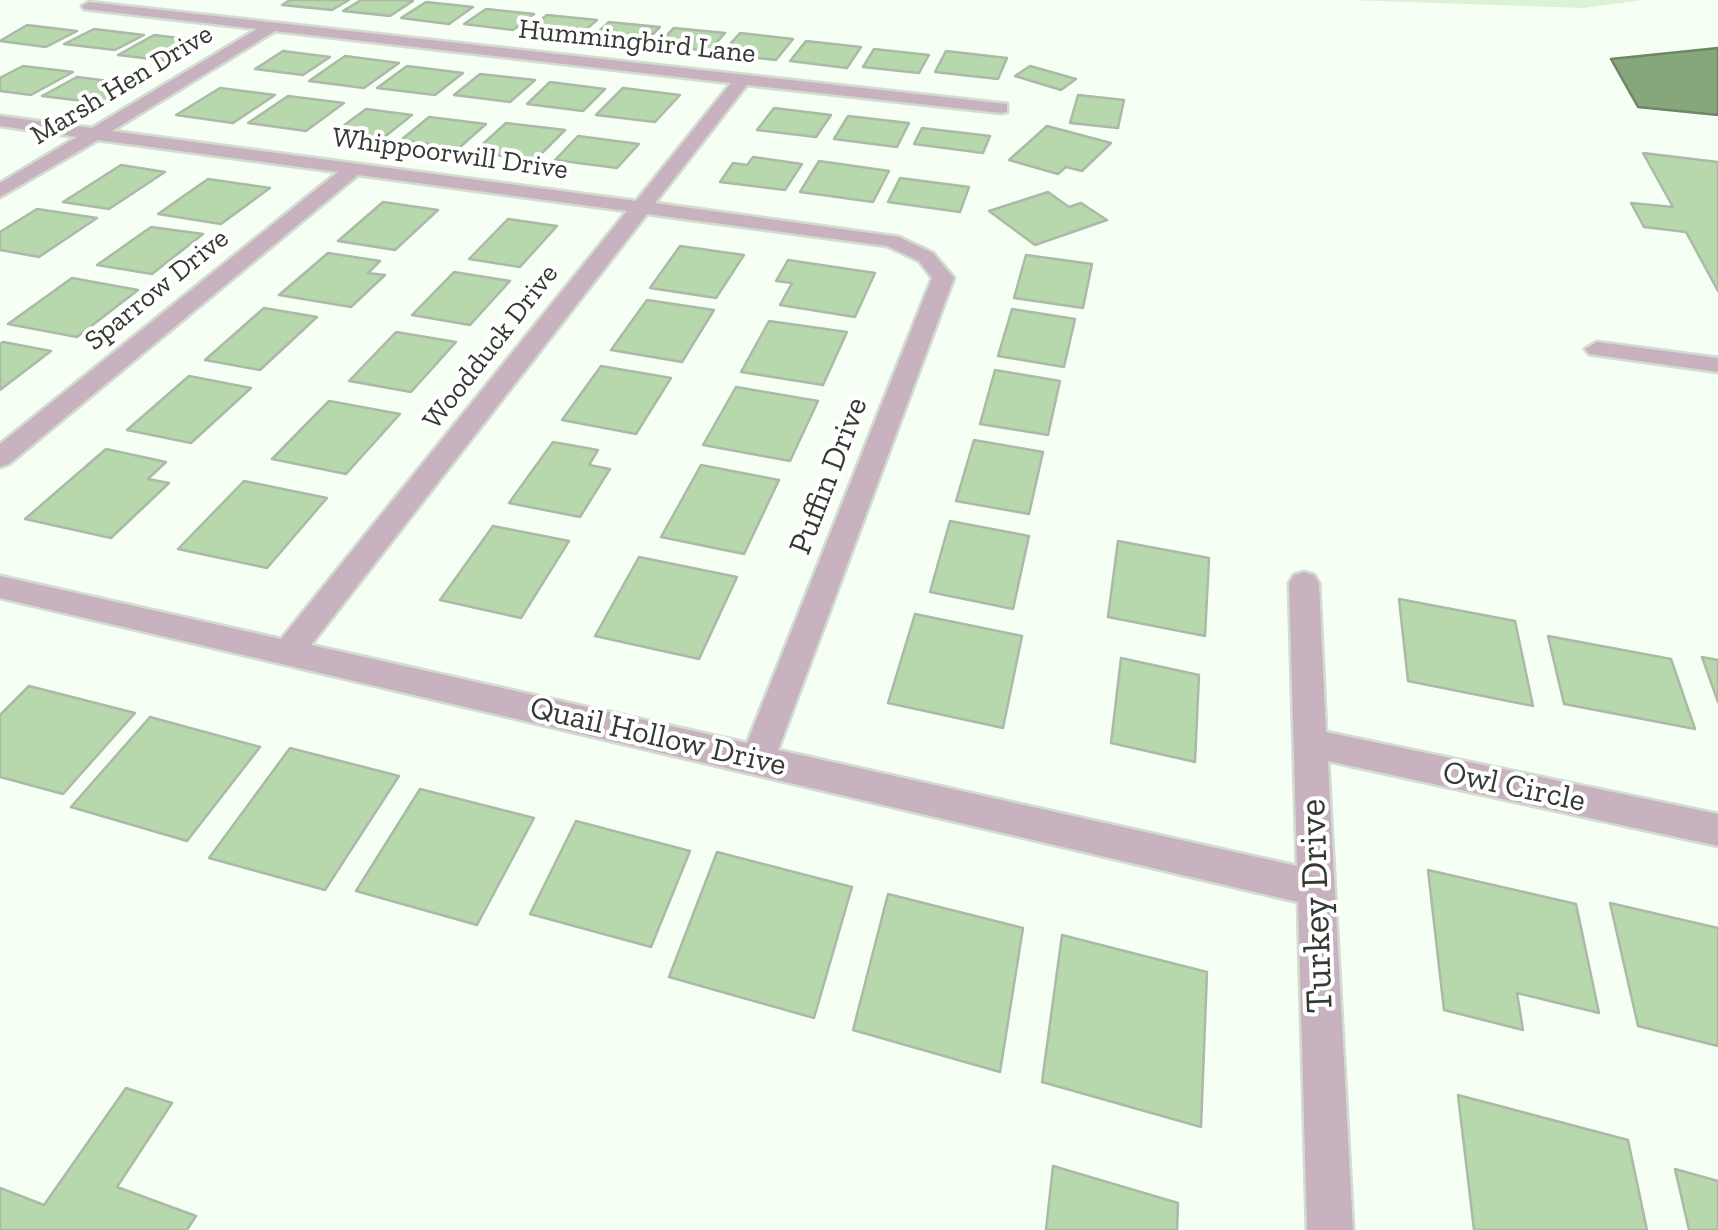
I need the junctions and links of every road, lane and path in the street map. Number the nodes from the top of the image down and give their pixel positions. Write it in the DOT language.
graph roads {
  1 [pos="89,6"];
  2 [pos="272,26"];
  3 [pos="743,79"];
  4 [pos="1001,108"];
  5 [pos="0,121"];
  6 [pos="94,134"];
  7 [pos="353,169"];
  8 [pos="0,190"];
  9 [pos="641,207"];
  10 [pos="892,241"];
  11 [pos="1597,349"];
  12 [pos="1718,365"];
  13 [pos="0,458"];
  14 [pos="1304,582"];
  15 [pos="0,587"];
  16 [pos="286,652"];
  17 [pos="1310,744"];
  18 [pos="757,760"];
  19 [pos="1718,830"];
  20 [pos="1316,888"];
  21 [pos="1330,1230"];
  1 -- 2 [label="street, Hummingbird Lane"];
  2 -- 3 [label="street, Hummingbird Lane"];
  2 -- 6 [label="street, Marsh Hen Drive"];
  3 -- 4 [label="street, Hummingbird Lane"];
  3 -- 9 [label="street, Woodduck Drive"];
  5 -- 6 [label="street, Whippoorwill Drive"];
  6 -- 7 [label="street, Whippoorwill Drive"];
  6 -- 8 [label="street, Marsh Hen Drive"];
  7 -- 9 [label="street, Whippoorwill Drive"];
  7 -- 13 [label="street, Sparrow Drive"];
  9 -- 10 [label="street, Whippoorwill Drive"];
  9 -- 16 [label="street, Woodduck Drive"];
  10 -- 18 [label="street, Puffin Drive"];
  11 -- 12 [label="street"];
  14 -- 17 [label="street, Turkey Drive"];
  15 -- 16 [label="street, Quail Hollow Drive"];
  16 -- 18 [label="street, Quail Hollow Drive"];
  17 -- 19 [label="street, Owl Circle"];
  17 -- 20 [label="street, Turkey Drive"];
  18 -- 20 [label="street, Quail Hollow Drive"];
  20 -- 21 [label="street, Turkey Drive"];
}
